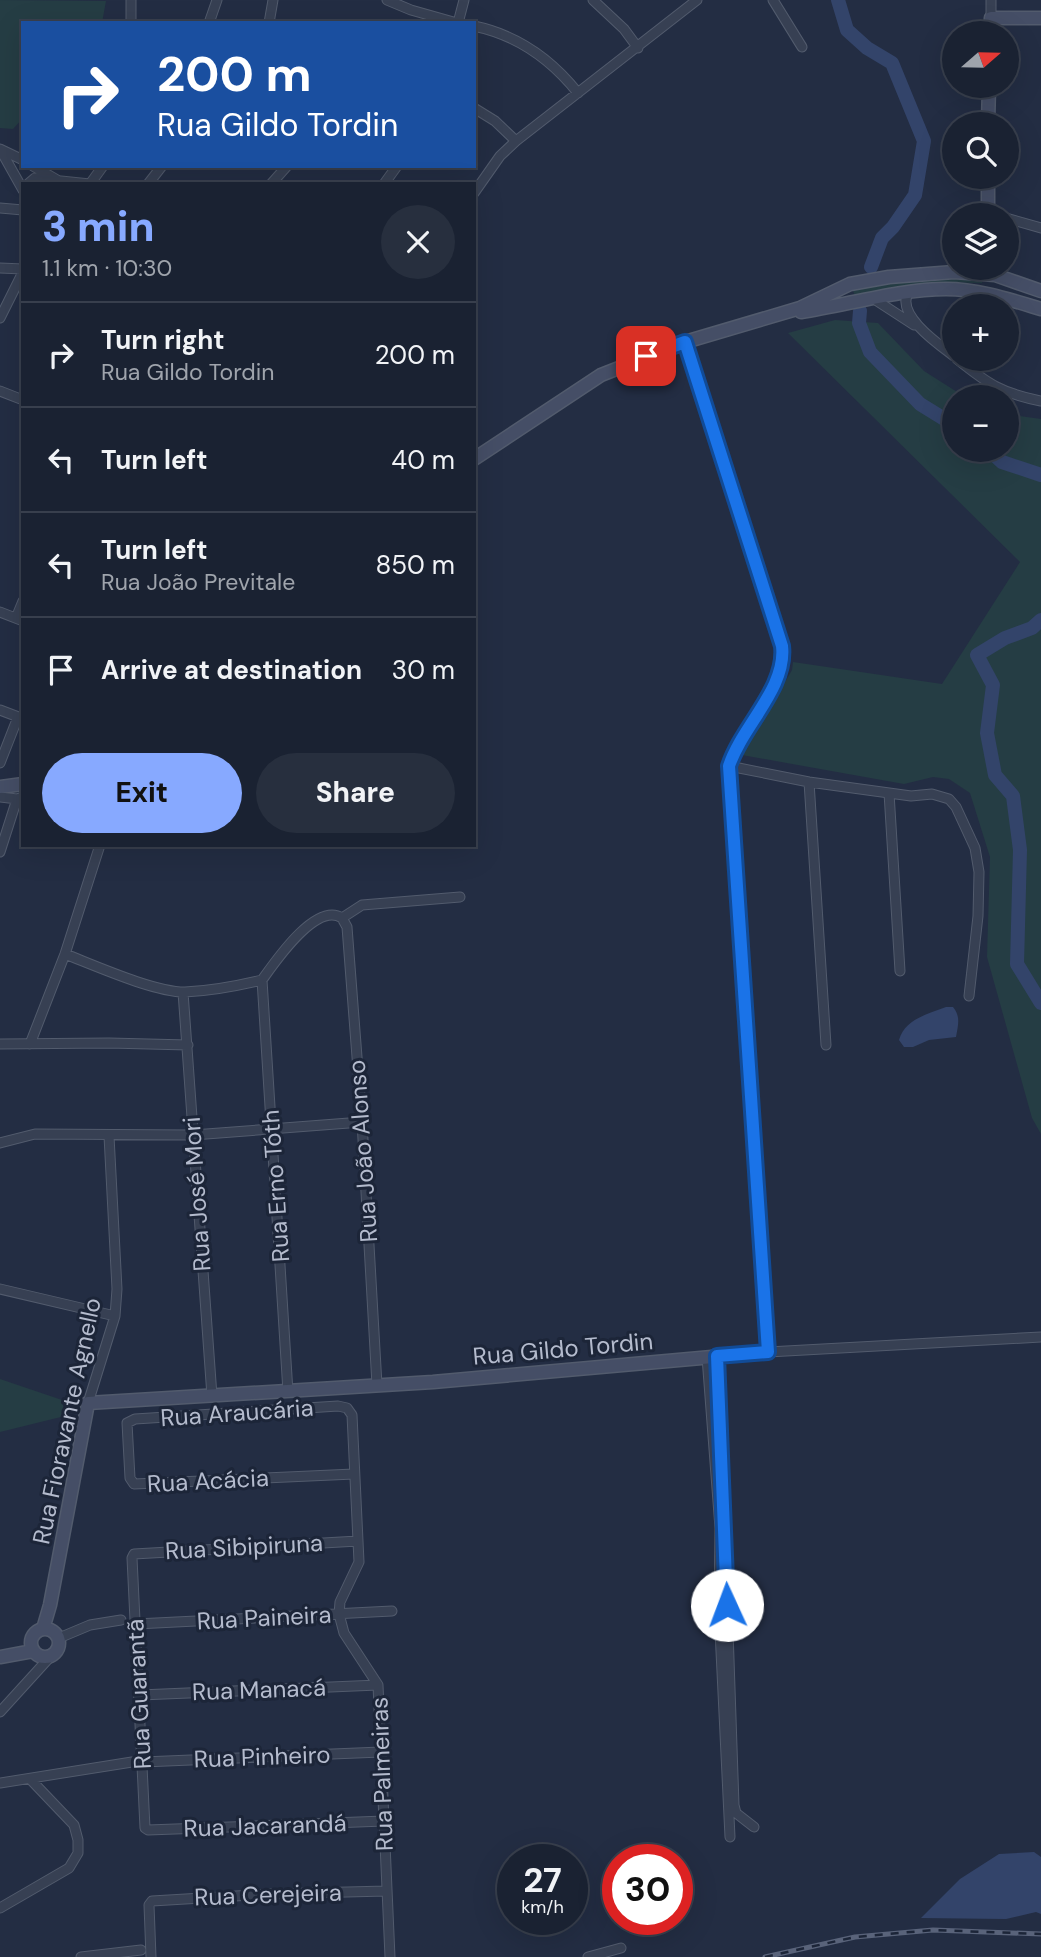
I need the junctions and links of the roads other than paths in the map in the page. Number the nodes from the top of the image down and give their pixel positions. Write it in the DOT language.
graph roads {
  1 [pos="131,0"];
  2 [pos="217,0"];
  3 [pos="273,0"];
  4 [pos="387,0"];
  5 [pos="464,0"];
  6 [pos="593,0"];
  7 [pos="697,0"];
  8 [pos="773,0"];
  9 [pos="991,0"];
  10 [pos="991,18"];
  11 [pos="1041,18"];
  12 [pos="131,21"];
  13 [pos="210,21"];
  14 [pos="269,21"];
  15 [pos="451,21"];
  16 [pos="459,21"];
  17 [pos="991,21"];
  18 [pos="476,27"];
  19 [pos="802,47"];
  20 [pos="638,48"];
  21 [pos="578,93"];
  22 [pos="476,109"];
  23 [pos="516,141"];
  24 [pos="0,149"];
  25 [pos="21,159"];
  26 [pos="36,168"];
  27 [pos="285,168"];
  28 [pos="48,175"];
  29 [pos="30,182"];
  30 [pos="62,182"];
  31 [pos="273,182"];
  32 [pos="21,186"];
  33 [pos="476,189"];
  34 [pos="0,208"];
  35 [pos="21,210"];
  36 [pos="1019,222"];
  37 [pos="1041,228"];
  38 [pos="0,268"];
  39 [pos="21,270"];
  40 [pos="942,272"];
  41 [pos="21,274"];
  42 [pos="991,280"];
  43 [pos="1013,280"];
  44 [pos="849,284"];
  45 [pos="1041,291"];
  46 [pos="976,292"];
  47 [pos="908,293"];
  48 [pos="11,297"];
  49 [pos="874,299"];
  50 [pos="21,300"];
  51 [pos="851,303"];
  52 [pos="1041,309"];
  53 [pos="1,313"];
  54 [pos="777,316"];
  55 [pos="921,330"];
  56 [pos="685,342"];
  57 [pos="942,347"];
  58 [pos="973,371"];
  59 [pos="0,391"];
  60 [pos="21,399"];
  61 [pos="1041,401"];
  62 [pos="476,458"];
  63 [pos="0,612"];
  64 [pos="20,619"];
  65 [pos="0,710"];
  66 [pos="20,718"];
  67 [pos="0,763"];
  68 [pos="729,766"];
  69 [pos="809,782"];
  70 [pos="21,784"];
  71 [pos="0,787"];
  72 [pos="889,793"];
  73 [pos="0,797"];
  74 [pos="20,798"];
  75 [pos="99,847"];
  76 [pos="0,852"];
  77 [pos="460,897"];
  78 [pos="342,918"];
  79 [pos="65,954"];
  80 [pos="900,971"];
  81 [pos="262,980"];
  82 [pos="183,992"];
  83 [pos="969,996"];
  84 [pos="0,1044"];
  85 [pos="30,1044"];
  86 [pos="188,1045"];
  87 [pos="825,1045"];
  88 [pos="362,1122"];
  89 [pos="272,1128"];
  90 [pos="193,1135"];
  91 [pos="109,1136"];
  92 [pos="0,1143"];
  93 [pos="0,1289"];
  94 [pos="114,1316"];
  95 [pos="1041,1337"];
  96 [pos="768,1352"];
  97 [pos="712,1356"];
  98 [pos="377,1385"];
  99 [pos="288,1392"];
  100 [pos="212,1396"];
  101 [pos="88,1403"];
  102 [pos="135,1419"];
  103 [pos="354,1474"];
  104 [pos="358,1541"];
  105 [pos="132,1558"];
  106 [pos="392,1611"];
  107 [pos="339,1614"];
  108 [pos="121,1620"];
  109 [pos="136,1624"];
  110 [pos="43,1629"];
  111 [pos="58,1638"];
  112 [pos="33,1651"];
  113 [pos="0,1657"];
  114 [pos="50,1657"];
  115 [pos="378,1685"];
  116 [pos="140,1695"];
  117 [pos="0,1712"];
  118 [pos="381,1752"];
  119 [pos="132,1762"];
  120 [pos="143,1762"];
  121 [pos="31,1780"];
  122 [pos="0,1783"];
  123 [pos="384,1821"];
  124 [pos="754,1827"];
  125 [pos="146,1829"];
  126 [pos="730,1837"];
  127 [pos="386,1891"];
  128 [pos="0,1909"];
  129 [pos="621,1948"];
  130 [pos="141,1950"];
  131 [pos="80,1957"];
  132 [pos="150,1957"];
  133 [pos="389,1957"];
  134 [pos="588,1957"];
  1 -- 12 [label="street"];
  2 -- 13 [label="street"];
  3 -- 14 [label="street"];
  4 -- 15 [label="street"];
  5 -- 16 [label="street"];
  6 -- 20 [label="street"];
  7 -- 20 [label="street"];
  8 -- 19 [label="street"];
  9 -- 10 [label="street"];
  10 -- 11 [label="main road"];
  10 -- 17 [label="main road"];
  18 -- 21 [label="street"];
  20 -- 21 [label="street"];
  21 -- 23 [label="street"];
  22 -- 23 [label="street"];
  23 -- 33 [label="street"];
  24 -- 25 [label="street"];
  24 -- 32 [label="street"];
  26 -- 28 [label="street"];
  27 -- 31 [label="street"];
  28 -- 29 [label="street"];
  28 -- 30 [label="street"];
  34 -- 35 [label="street"];
  36 -- 37 [label="street"];
  38 -- 39 [label="street"];
  40 -- 44 [label="main road"];
  41 -- 48 [label="street"];
  42 -- 46 [label="main road"];
  43 -- 45 [label="main road"];
  44 -- 51 [label="main road"];
  44 -- 54 [label="main road"];
  46 -- 47 [label="main road"];
  46 -- 52 [label="main road"];
  47 -- 49 [label="main road"];
  47 -- 55 [label="street"];
  48 -- 50 [label="street"];
  48 -- 53 [label="street"];
  49 -- 51 [label="main road"];
  49 -- 55 [label="street"];
  51 -- 54 [label="main road"];
  54 -- 56 [label="main road"];
  55 -- 57 [label="street"];
  56 -- 62 [label="main road"];
  56 -- 68 [label="main road"];
  58 -- 61 [label="street"];
  59 -- 60 [label="street"];
  63 -- 64 [label="street"];
  65 -- 66 [label="street"];
  66 -- 67 [label="street"];
  68 -- 69 [label="street"];
  68 -- 96 [label="main road"];
  69 -- 72 [label="street"];
  69 -- 87 [label="street"];
  70 -- 71 [label="main road"];
  72 -- 80 [label="street"];
  72 -- 83 [label="street"];
  73 -- 74 [label="street"];
  74 -- 76 [label="street"];
  75 -- 79 [label="street"];
  77 -- 78 [label="street"];
  78 -- 81 [label="street"];
  78 -- 88 [label="street, Rua João Alonso"];
  79 -- 82 [label="street"];
  79 -- 85 [label="street"];
  81 -- 82 [label="street"];
  81 -- 89 [label="street, Rua Erno Tóth"];
  82 -- 86 [label="street, Rua José Mori"];
  84 -- 85 [label="street"];
  85 -- 86 [label="street"];
  86 -- 90 [label="street, Rua José Mori"];
  88 -- 89 [label="street"];
  88 -- 98 [label="street, Rua João Alonso"];
  89 -- 90 [label="street"];
  89 -- 99 [label="street, Rua Erno Tóth"];
  90 -- 91 [label="street"];
  90 -- 100 [label="street, Rua José Mori"];
  91 -- 92 [label="street"];
  91 -- 94 [label="street, Rua Fioravante Agnello"];
  93 -- 94 [label="street"];
  94 -- 101 [label="street, Rua Fioravante Agnello"];
  95 -- 96 [label="street, Rua Gildo Tordin"];
  96 -- 97 [label="main road, Rua Gildo Tordin"];
  97 -- 98 [label="main road, Rua Gildo Tordin"];
  97 -- 124 [label="street"];
  97 -- 126 [label="street"];
  98 -- 99 [label="main road, Rua Gildo Tordin"];
  99 -- 100 [label="main road, Rua Gildo Tordin"];
  100 -- 101 [label="main road, Rua Gildo Tordin"];
  101 -- 110 [label="main road, Rua Fioravante Agnello"];
  102 -- 103 [label="street, Rua Araucária"];
  102 -- 103 [label="street, Rua Acácia"];
  103 -- 104 [label="street"];
  104 -- 105 [label="street, Rua Sibipiruna"];
  104 -- 107 [label="street"];
  105 -- 109 [label="street, Rua Guarantã"];
  106 -- 107 [label="street, Rua Paineira"];
  107 -- 109 [label="street, Rua Paineira"];
  107 -- 115 [label="street, Rua Palmeiras"];
  108 -- 111 [label="street"];
  109 -- 116 [label="street, Rua Guarantã"];
  110 -- 111 [label="main road"];
  110 -- 112 [label="main road"];
  111 -- 114 [label="main road"];
  112 -- 113 [label="main road"];
  112 -- 114 [label="main road"];
  114 -- 117 [label="street"];
  115 -- 116 [label="street, Rua Manacá"];
  115 -- 118 [label="street, Rua Palmeiras"];
  116 -- 120 [label="street, Rua Guarantã"];
  118 -- 120 [label="street, Rua Pinheiro"];
  118 -- 123 [label="street, Rua Palmeiras"];
  119 -- 121 [label="street"];
  120 -- 125 [label="street, Rua Guarantã"];
  121 -- 122 [label="street"];
  121 -- 128 [label="street"];
  123 -- 125 [label="street, Rua Jacarandá"];
  123 -- 127 [label="street, Rua Palmeiras"];
  127 -- 132 [label="street, Rua Cerejeira"];
  127 -- 133 [label="street, Rua Palmeiras"];
  129 -- 134 [label="street"];
  130 -- 131 [label="street"];
}
